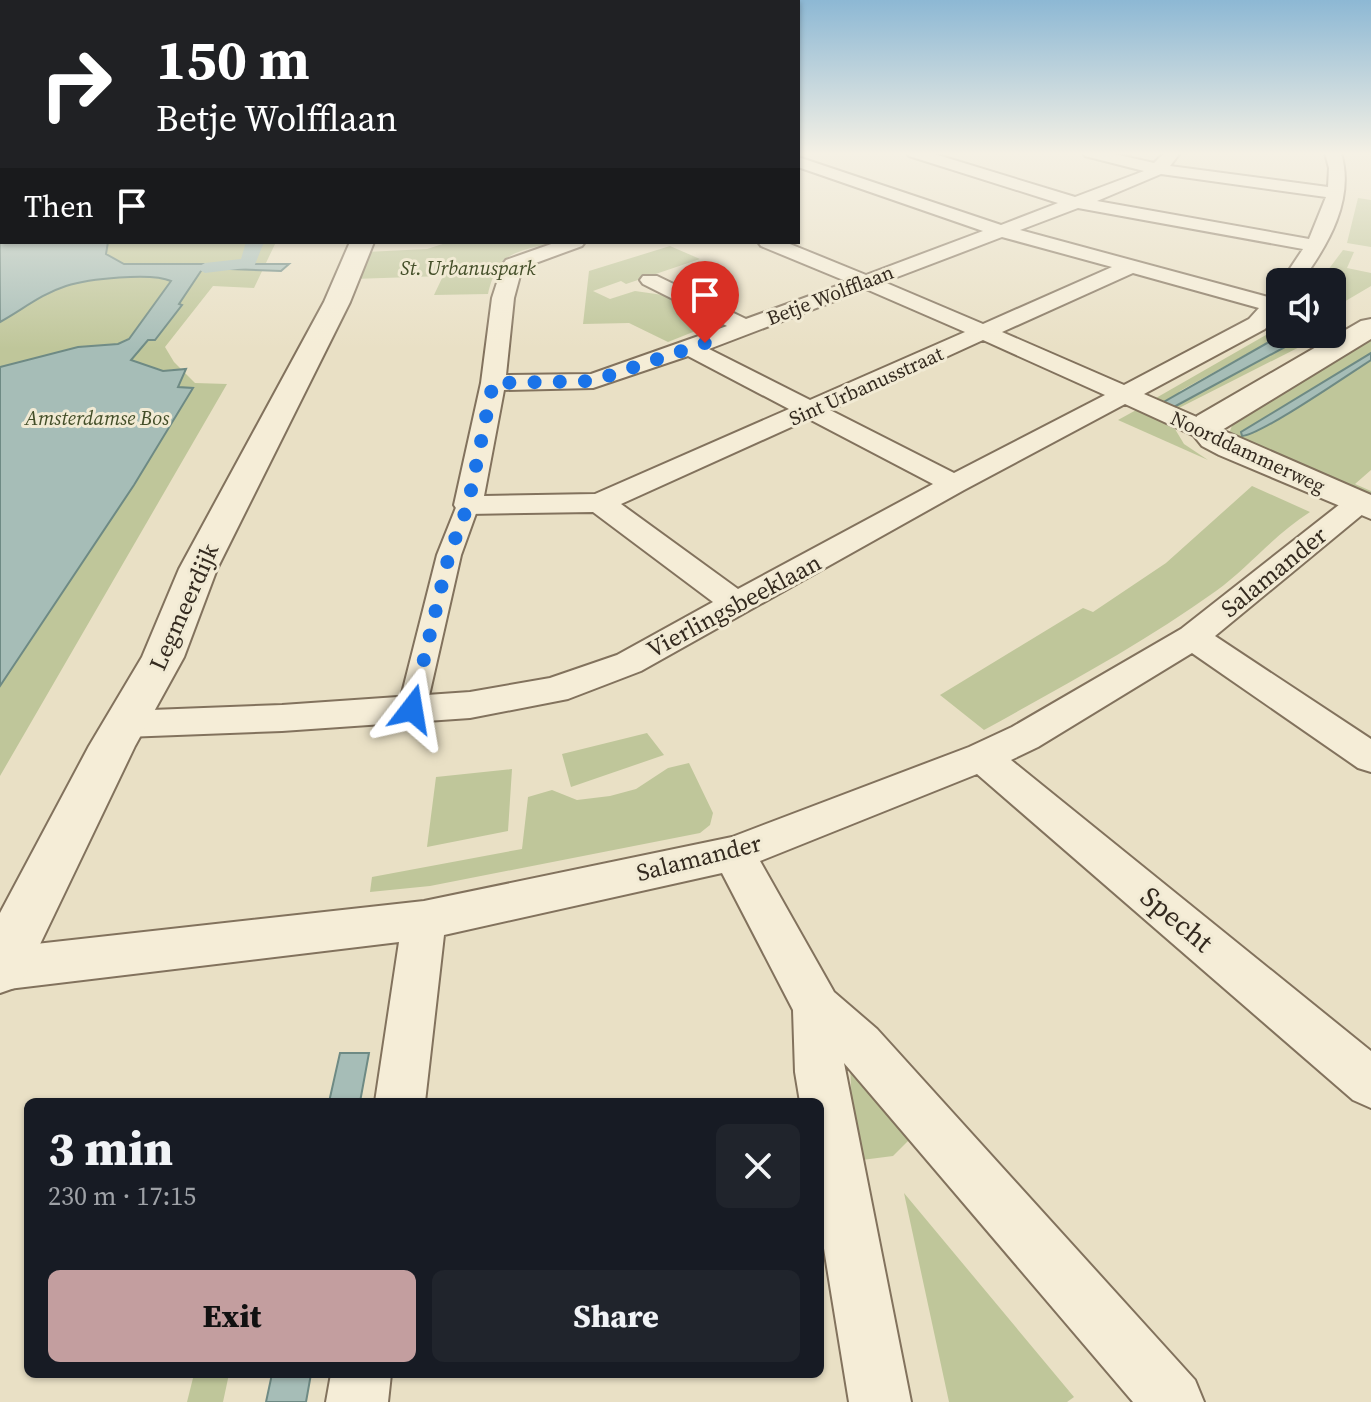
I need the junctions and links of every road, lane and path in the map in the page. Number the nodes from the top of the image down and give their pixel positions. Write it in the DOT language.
graph roads {
  1 [pos="964,218"];
  2 [pos="1032,218"];
  3 [pos="1163,218"];
  4 [pos="1326,218"];
  5 [pos="1001,231"];
  6 [pos="361,244"];
  7 [pos="569,244"];
  8 [pos="773,244"];
  9 [pos="1316,246"];
  10 [pos="1129,267"];
  11 [pos="1301,268"];
  12 [pos="650,280"];
  13 [pos="864,283"];
  14 [pos="1266,298"];
  15 [pos="1266,313"];
  16 [pos="745,327"];
  17 [pos="1371,327"];
  18 [pos="984,334"];
  19 [pos="690,348"];
  20 [pos="493,383"];
  21 [pos="1125,396"];
  22 [pos="810,412"];
  23 [pos="1207,427"];
  24 [pos="954,484"];
  25 [pos="600,503"];
  26 [pos="468,505"];
  27 [pos="1365,505"];
  28 [pos="738,605"];
  29 [pos="1193,637"];
  30 [pos="412,709"];
  31 [pos="125,724"];
  32 [pos="982,757"];
  33 [pos="1371,758"];
  34 [pos="736,853"];
  35 [pos="424,920"];
  36 [pos="0,968"];
  37 [pos="817,1008"];
  38 [pos="1371,1083"];
  39 [pos="401,1098"];
  40 [pos="360,1378"];
  41 [pos="357,1402"];
  42 [pos="880,1402"];
  43 [pos="1173,1402"];
  1 -- 5 [label="street"];
  2 -- 5 [label="street, Betje Wolfflaan"];
  3 -- 9 [label="street"];
  4 -- 9 [label="street"];
  5 -- 10 [label="street"];
  5 -- 13 [label="street, Betje Wolfflaan"];
  6 -- 31 [label="street, Legmeerdijk"];
  7 -- 20 [label="street"];
  8 -- 13 [label="street"];
  9 -- 11 [label="street"];
  10 -- 14 [label="street"];
  10 -- 18 [label="street, Sint Urbanusstraat"];
  12 -- 16 [label="street"];
  13 -- 16 [label="street, Betje Wolfflaan"];
  13 -- 18 [label="street, Noorddammerweg"];
  15 -- 21 [label="street, Vierlingsbeeklaan"];
  16 -- 19 [label="street, Betje Wolfflaan"];
  17 -- 23 [label="street"];
  18 -- 21 [label="street, Noorddammerweg"];
  18 -- 22 [label="street, Sint Urbanusstraat"];
  19 -- 20 [label="street, Betje Wolfflaan"];
  19 -- 22 [label="street"];
  20 -- 26 [label="street"];
  21 -- 23 [label="street, Noorddammerweg"];
  21 -- 24 [label="street, Vierlingsbeeklaan"];
  22 -- 24 [label="street"];
  22 -- 25 [label="street, Sint Urbanusstraat"];
  23 -- 27 [label="street, Noorddammerweg"];
  24 -- 28 [label="street, Vierlingsbeeklaan"];
  25 -- 26 [label="street"];
  25 -- 28 [label="street"];
  26 -- 30 [label="street"];
  27 -- 29 [label="street, Salamander"];
  28 -- 30 [label="street, Vierlingsbeeklaan"];
  29 -- 32 [label="street, Salamander"];
  29 -- 33 [label="street"];
  30 -- 31 [label="street, Vierlingsbeeklaan"];
  31 -- 36 [label="street, Legmeerdijk"];
  32 -- 34 [label="street, Salamander"];
  32 -- 38 [label="street, Specht"];
  34 -- 35 [label="street, Salamander"];
  34 -- 37 [label="street"];
  35 -- 36 [label="street, Salamander"];
  35 -- 39 [label="street"];
  37 -- 42 [label="street"];
  37 -- 43 [label="street"];
  40 -- 41 [label="street"];
}
